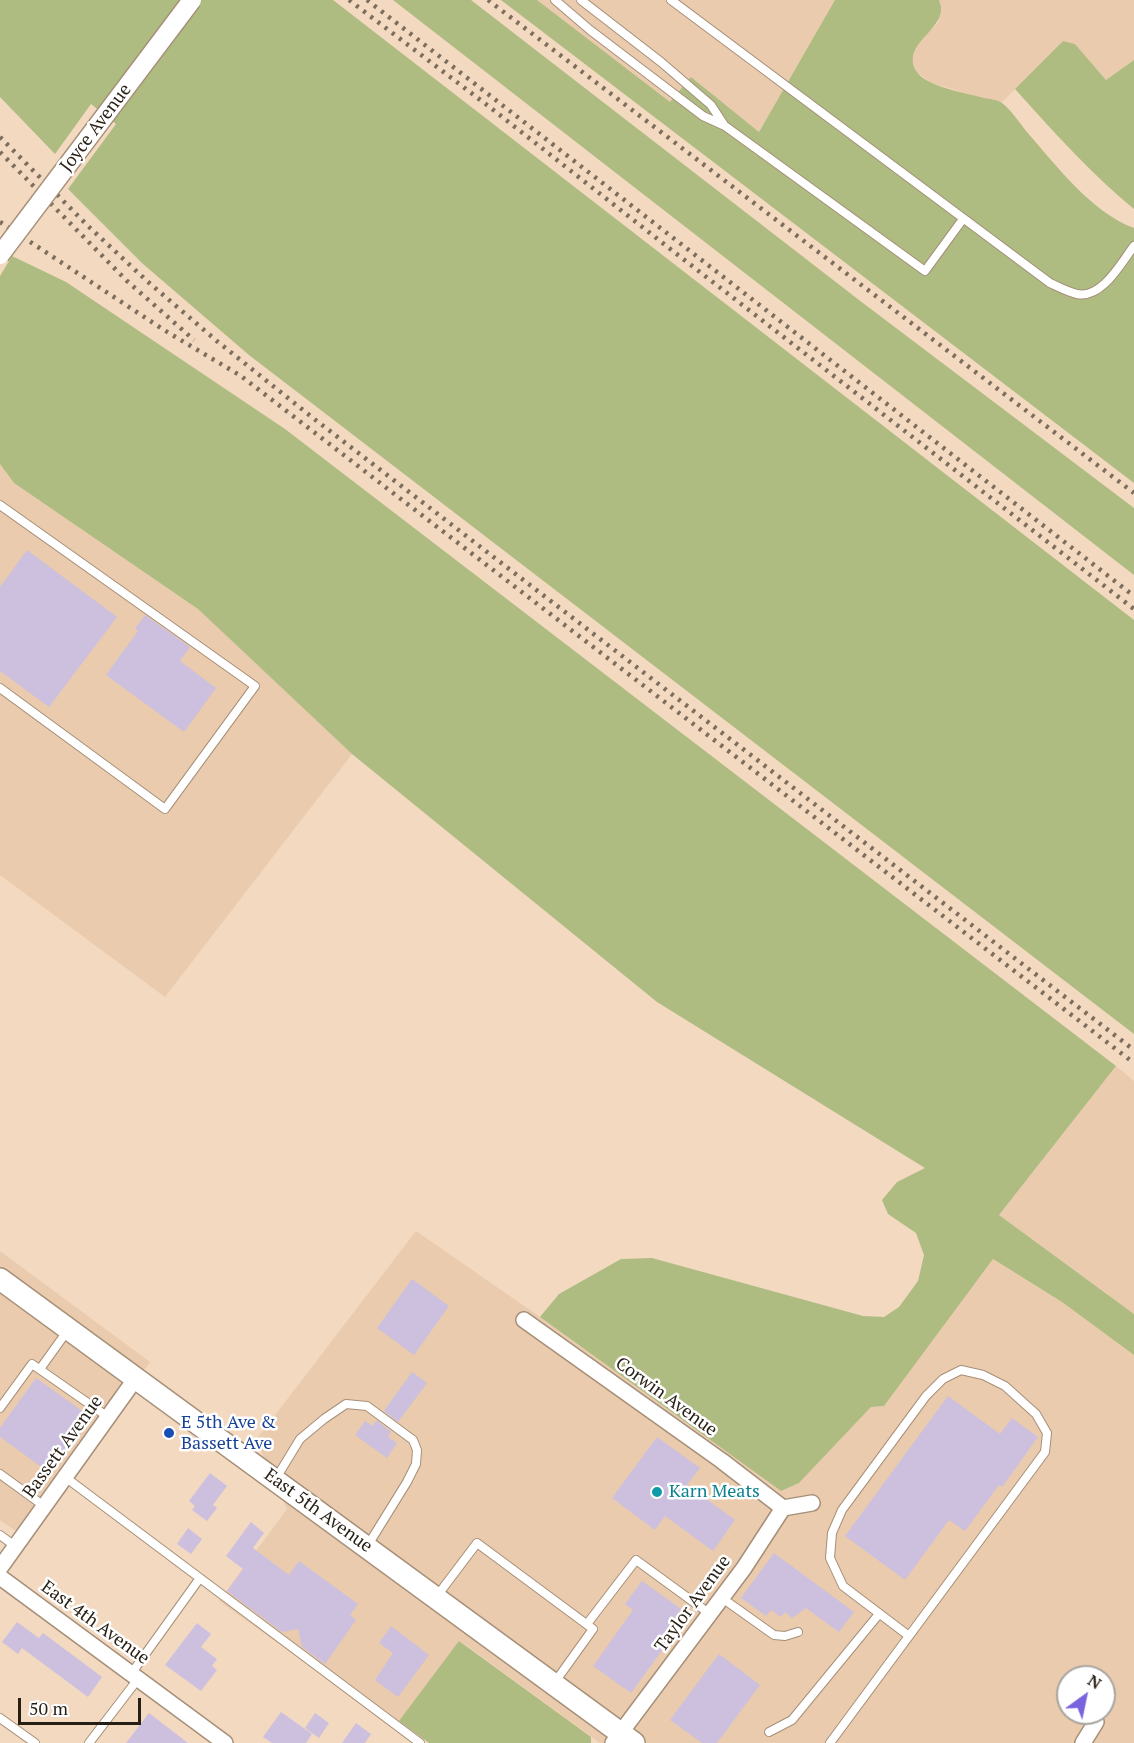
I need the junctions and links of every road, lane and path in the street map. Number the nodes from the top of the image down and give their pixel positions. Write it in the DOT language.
graph roads {
  1 [pos="192,0"];
  2 [pos="555,0"];
  3 [pos="581,0"];
  4 [pos="671,0"];
  5 [pos="725,126"];
  6 [pos="963,219"];
  7 [pos="1134,246"];
  8 [pos="0,255"];
  9 [pos="0,505"];
  10 [pos="0,688"];
  11 [pos="0,1280"];
  12 [pos="524,1320"];
  13 [pos="69,1329"];
  14 [pos="40,1369"];
  15 [pos="136,1378"];
  16 [pos="0,1408"];
  17 [pos="108,1417"];
  18 [pos="0,1474"];
  19 [pos="65,1477"];
  20 [pos="275,1480"];
  21 [pos="812,1503"];
  22 [pos="44,1506"];
  23 [pos="783,1508"];
  24 [pos="0,1535"];
  25 [pos="15,1546"];
  26 [pos="367,1546"];
  27 [pos="0,1568"];
  28 [pos="0,1577"];
  29 [pos="200,1578"];
  30 [pos="436,1597"];
  31 [pos="722,1598"];
  32 [pos="710,1614"];
  33 [pos="879,1614"];
  34 [pos="587,1624"];
  35 [pos="798,1632"];
  36 [pos="909,1636"];
  37 [pos="135,1676"];
  38 [pos="555,1683"];
  39 [pos="0,1718"];
  40 [pos="1094,1725"];
  41 [pos="769,1732"];
  42 [pos="623,1740"];
  43 [pos="35,1743"];
  44 [pos="88,1743"];
  45 [pos="225,1743"];
  46 [pos="420,1743"];
  47 [pos="830,1743"];
  48 [pos="1083,1743"];
  1 -- 8 [label="street, Joyce Avenue, bridge"];
  2 -- 5 [label="lane"];
  3 -- 5 [label="lane"];
  4 -- 6 [label="lane"];
  5 -- 6 [label="lane"];
  6 -- 7 [label="lane"];
  9 -- 10 [label="lane"];
  11 -- 13 [label="main road, East 5th Avenue"];
  12 -- 23 [label="street, Corwin Avenue"];
  13 -- 14 [label="lane"];
  13 -- 15 [label="main road, East 5th Avenue"];
  14 -- 16 [label="lane"];
  14 -- 17 [label="lane"];
  15 -- 17 [label="street, Bassett Avenue"];
  15 -- 20 [label="main road, East 5th Avenue"];
  17 -- 19 [label="street, Bassett Avenue"];
  18 -- 22 [label="lane"];
  19 -- 22 [label="street, Bassett Avenue"];
  19 -- 29 [label="lane"];
  20 -- 26 [label="main road, East 5th Avenue"];
  20 -- 26 [label="lane"];
  21 -- 23 [label="street"];
  22 -- 25 [label="street, Bassett Avenue"];
  23 -- 31 [label="street, Taylor Avenue"];
  24 -- 25 [label="lane"];
  25 -- 27 [label="street, Bassett Avenue"];
  26 -- 30 [label="main road, East 5th Avenue"];
  28 -- 37 [label="street, East 4th Avenue"];
  29 -- 37 [label="lane"];
  29 -- 46 [label="lane"];
  30 -- 34 [label="lane"];
  30 -- 38 [label="main road, East 5th Avenue"];
  31 -- 32 [label="street, Taylor Avenue"];
  31 -- 35 [label="lane"];
  32 -- 34 [label="lane"];
  32 -- 42 [label="street, Taylor Avenue"];
  33 -- 36 [label="lane"];
  33 -- 36 [label="lane"];
  33 -- 41 [label="lane"];
  34 -- 38 [label="lane"];
  36 -- 47 [label="lane"];
  37 -- 44 [label="lane"];
  37 -- 45 [label="street, East 4th Avenue"];
  38 -- 42 [label="main road, East 5th Avenue"];
  39 -- 43 [label="lane"];
  40 -- 48 [label="street"];
}
